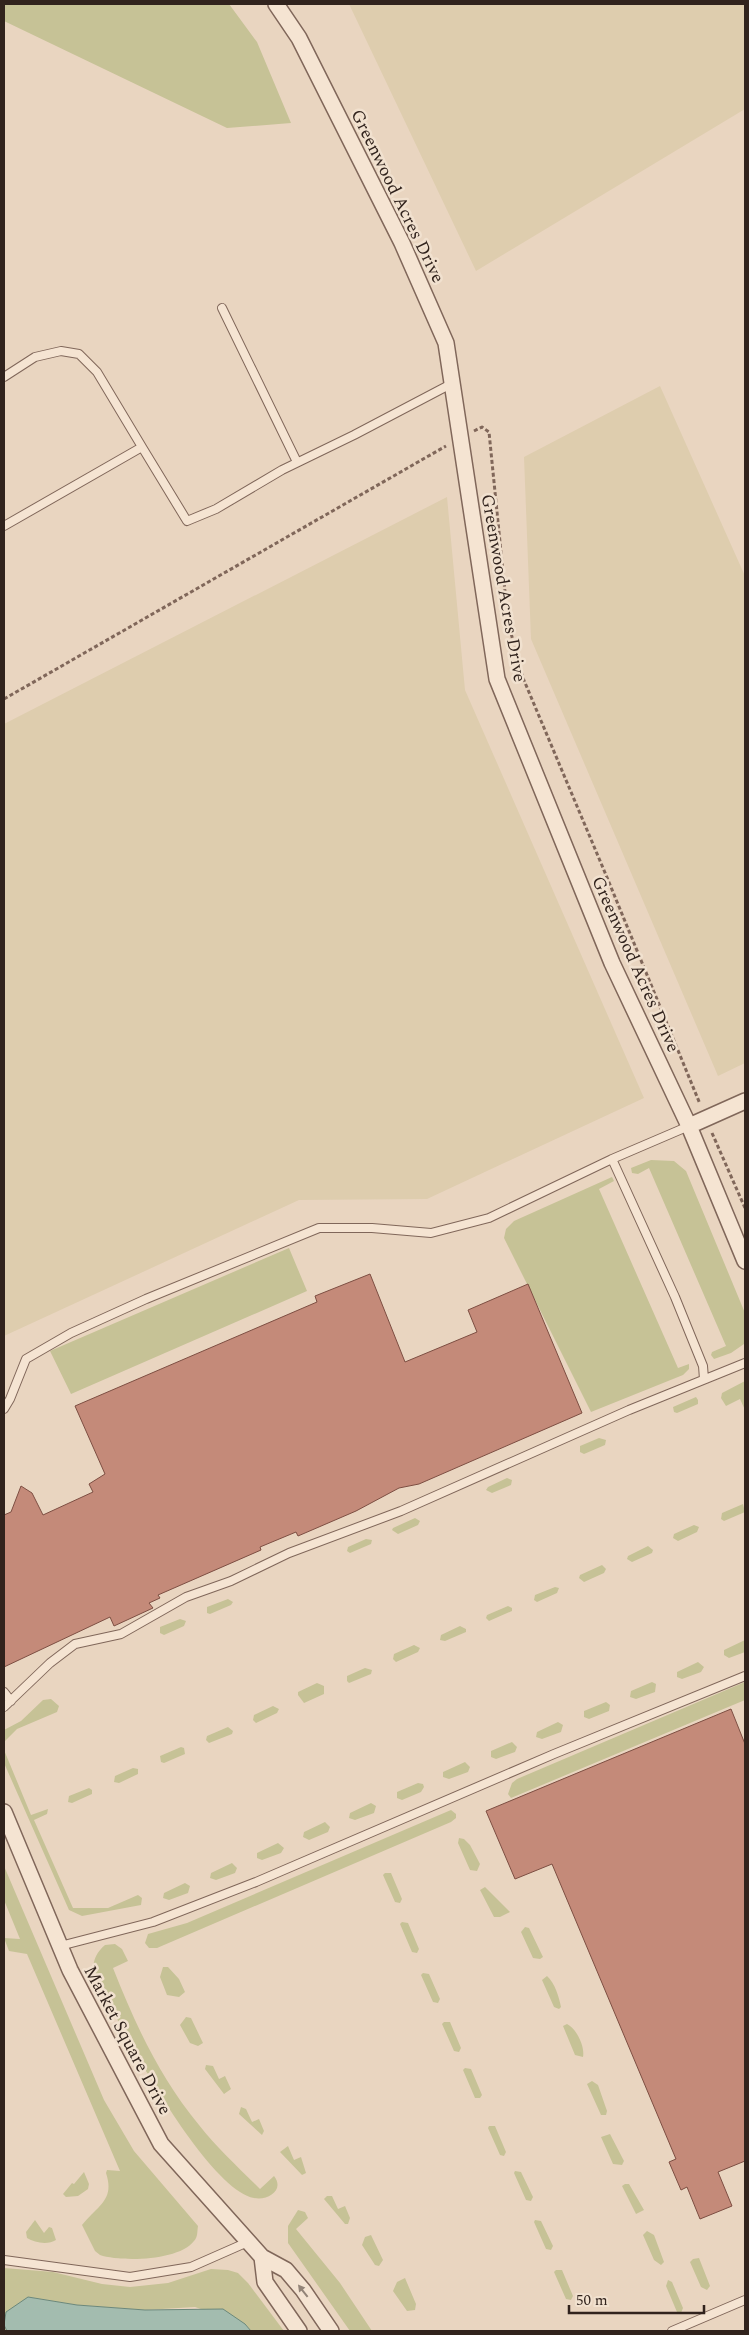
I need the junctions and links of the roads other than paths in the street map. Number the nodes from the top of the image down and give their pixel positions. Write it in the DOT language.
graph roads {
  1 [pos="276,4"];
  2 [pos="222,308"];
  3 [pos="4,377"];
  4 [pos="453,382"];
  5 [pos="142,447"];
  6 [pos="297,462"];
  7 [pos="4,526"];
  8 [pos="745,1100"];
  9 [pos="689,1126"];
  10 [pos="612,1159"];
  11 [pos="745,1261"];
  12 [pos="745,1362"];
  13 [pos="704,1379"];
  14 [pos="4,1409"];
  15 [pos="745,1676"];
  16 [pos="4,1692"];
  17 [pos="11,1702"];
  18 [pos="4,1707"];
  19 [pos="4,1812"];
  20 [pos="60,1946"];
  21 [pos="250,2241"];
  22 [pos="262,2257"];
  23 [pos="4,2260"];
  24 [pos="745,2300"];
  25 [pos="299,2331"];
  26 [pos="330,2331"];
  27 [pos="672,2331"];
  1 -- 4 [label="street, Greenwood Acres Drive"];
  2 -- 6 [label="lane"];
  3 -- 5 [label="lane"];
  4 -- 6 [label="lane"];
  4 -- 9 [label="street, Greenwood Acres Drive"];
  5 -- 6 [label="lane"];
  5 -- 7 [label="lane"];
  8 -- 9 [label="street"];
  9 -- 10 [label="lane"];
  9 -- 11 [label="street, Greenwood Acres Drive"];
  10 -- 13 [label="lane"];
  10 -- 14 [label="lane"];
  12 -- 13 [label="lane"];
  13 -- 17 [label="lane"];
  15 -- 20 [label="lane"];
  16 -- 17 [label="lane"];
  17 -- 18 [label="lane"];
  19 -- 20 [label="street, Market Square Drive"];
  20 -- 21 [label="street, Market Square Drive"];
  21 -- 22 [label="street, Market Square Drive"];
  21 -- 23 [label="lane"];
  22 -- 25 [label="street"];
  26 -- 22 [label="street, Market Square Drive, one-way"];
  24 -- 27 [label="lane"];
}
